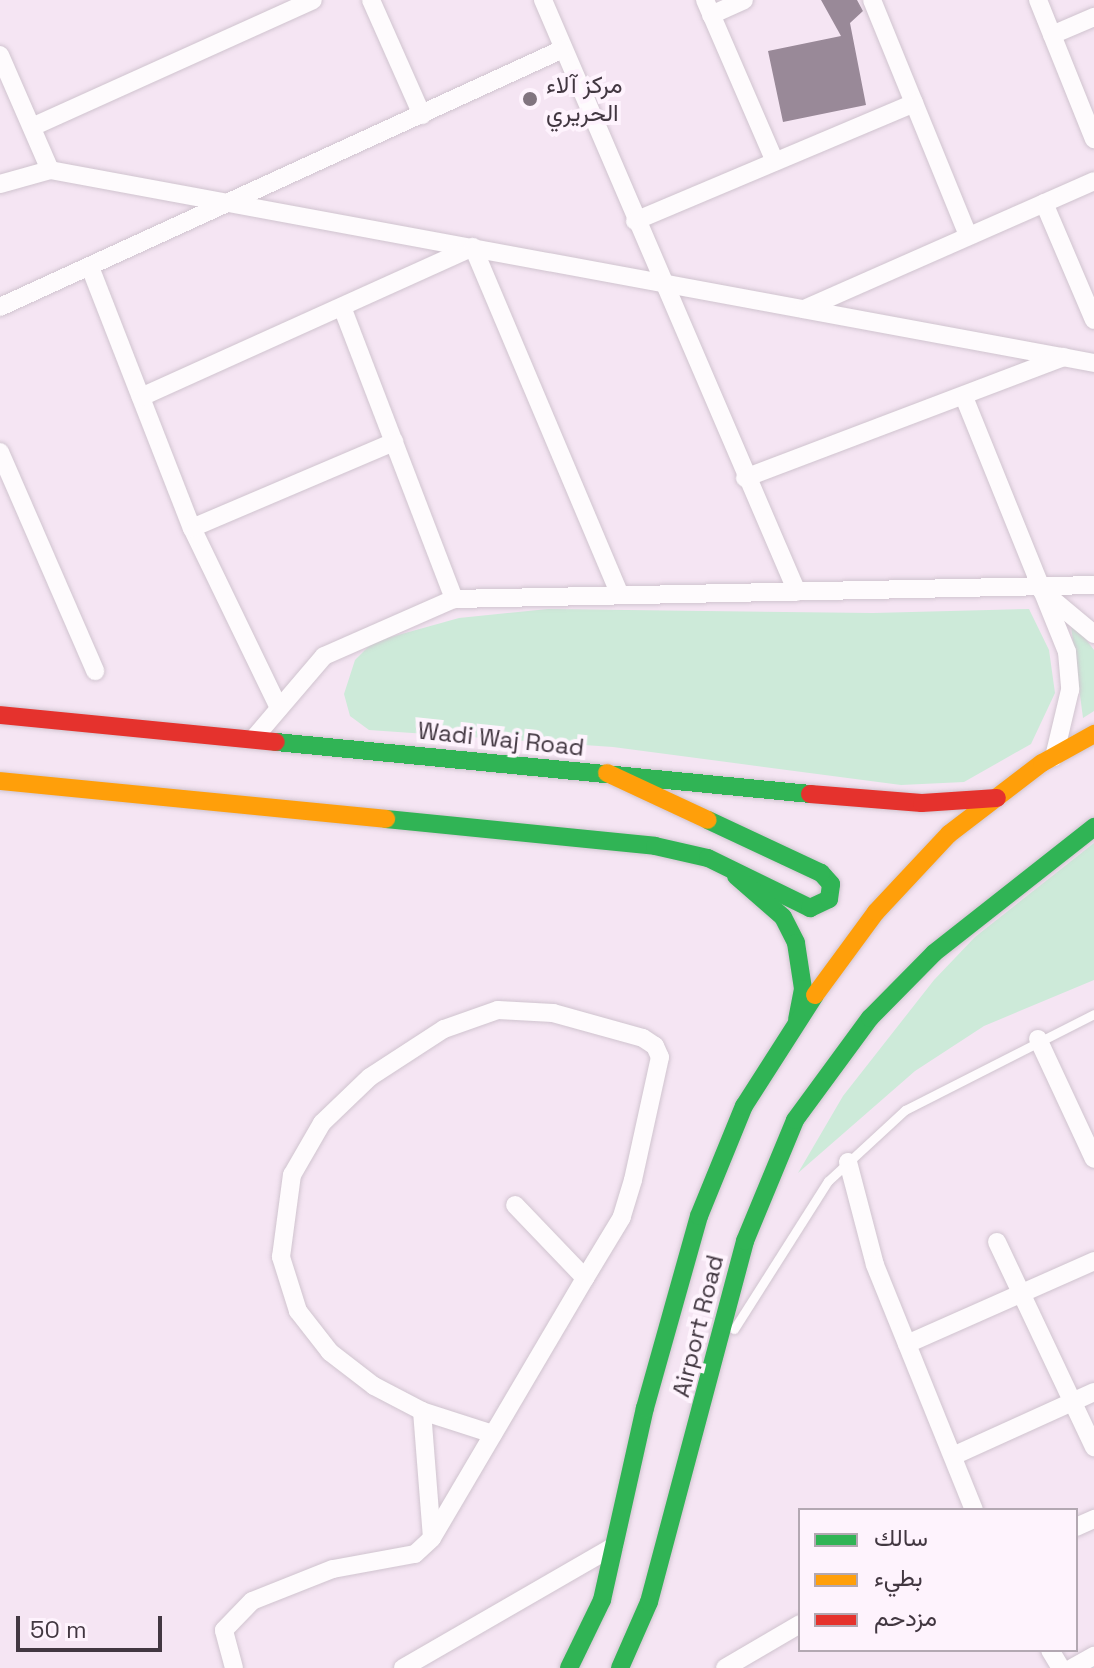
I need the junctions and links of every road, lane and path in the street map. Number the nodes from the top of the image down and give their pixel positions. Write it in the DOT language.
graph roads {
  1 [pos="313,0"];
  2 [pos="371,0"];
  3 [pos="543,0"];
  4 [pos="744,0"];
  5 [pos="872,0"];
  6 [pos="1038,0"];
  7 [pos="708,7"];
  8 [pos="1094,17"];
  9 [pos="1052,35"];
  10 [pos="563,49"];
  11 [pos="0,55"];
  12 [pos="914,103"];
  13 [pos="422,115"];
  14 [pos="32,127"];
  15 [pos="1094,139"];
  16 [pos="775,162"];
  17 [pos="50,170"];
  18 [pos="1094,181"];
  19 [pos="0,184"];
  20 [pos="1044,203"];
  21 [pos="232,204"];
  22 [pos="635,221"];
  23 [pos="968,235"];
  24 [pos="473,247"];
  25 [pos="90,267"];
  26 [pos="660,282"];
  27 [pos="0,307"];
  28 [pos="342,307"];
  29 [pos="804,309"];
  30 [pos="1094,320"];
  31 [pos="1064,357"];
  32 [pos="1094,363"];
  33 [pos="141,397"];
  34 [pos="964,397"];
  35 [pos="394,442"];
  36 [pos="0,452"];
  37 [pos="745,478"];
  38 [pos="192,528"];
  39 [pos="1094,585"];
  40 [pos="1040,589"];
  41 [pos="797,592"];
  42 [pos="619,593"];
  43 [pos="454,599"];
  44 [pos="1094,634"];
  45 [pos="95,671"];
  46 [pos="279,708"];
  47 [pos="0,715"];
  48 [pos="1094,734"];
  49 [pos="254,738"];
  50 [pos="1054,757"];
  51 [pos="607,773"];
  52 [pos="0,781"];
  53 [pos="997,798"];
  54 [pos="1094,827"];
  55 [pos="736,876"];
  56 [pos="1094,1014"];
  57 [pos="797,1020"];
  58 [pos="1038,1039"];
  59 [pos="1088,1132"];
  60 [pos="1094,1159"];
  61 [pos="848,1162"];
  62 [pos="515,1205"];
  63 [pos="997,1242"];
  64 [pos="1094,1261"];
  65 [pos="585,1278"];
  66 [pos="1021,1293"];
  67 [pos="907,1344"];
  68 [pos="714,1364"];
  69 [pos="1094,1392"];
  70 [pos="1072,1402"];
  71 [pos="422,1411"];
  72 [pos="493,1434"];
  73 [pos="1094,1447"];
  74 [pos="953,1456"];
  75 [pos="973,1508"];
  76 [pos="432,1538"];
  77 [pos="614,1546"];
  78 [pos="798,1625"];
  79 [pos="1094,1656"];
  80 [pos="234,1668"];
  81 [pos="403,1668"];
  82 [pos="569,1668"];
  83 [pos="620,1668"];
  84 [pos="725,1668"];
  85 [pos="1072,1668"];
  1 -- 14 [label="street"];
  2 -- 13 [label="street"];
  3 -- 10 [label="street"];
  4 -- 7 [label="street"];
  5 -- 12 [label="street"];
  6 -- 9 [label="street"];
  7 -- 16 [label="street"];
  8 -- 9 [label="street"];
  9 -- 15 [label="street"];
  10 -- 13 [label="street"];
  10 -- 22 [label="street"];
  11 -- 14 [label="street"];
  12 -- 16 [label="street"];
  12 -- 23 [label="street"];
  13 -- 21 [label="street"];
  14 -- 17 [label="street"];
  16 -- 22 [label="street"];
  17 -- 19 [label="street"];
  17 -- 21 [label="street"];
  18 -- 20 [label="street"];
  20 -- 23 [label="street"];
  20 -- 30 [label="street"];
  21 -- 24 [label="street"];
  21 -- 25 [label="street"];
  22 -- 26 [label="street"];
  23 -- 29 [label="street"];
  24 -- 26 [label="street"];
  24 -- 28 [label="street"];
  24 -- 42 [label="street"];
  25 -- 27 [label="street"];
  25 -- 33 [label="street"];
  26 -- 29 [label="street"];
  26 -- 37 [label="street"];
  28 -- 33 [label="street"];
  28 -- 35 [label="street"];
  29 -- 31 [label="street"];
  31 -- 32 [label="street"];
  31 -- 34 [label="street"];
  33 -- 38 [label="street"];
  34 -- 37 [label="street"];
  34 -- 40 [label="street"];
  35 -- 38 [label="street"];
  35 -- 43 [label="street"];
  36 -- 45 [label="street"];
  37 -- 41 [label="street"];
  38 -- 46 [label="street"];
  39 -- 40 [label="street"];
  40 -- 41 [label="street"];
  40 -- 44 [label="street"];
  40 -- 50 [label="street"];
  41 -- 42 [label="street"];
  42 -- 43 [label="street"];
  43 -- 46 [label="street"];
  46 -- 49 [label="street"];
  47 -- 49 [label="main road, Wadi Waj Road"];
  48 -- 50 [label="main road"];
  49 -- 51 [label="main road, Wadi Waj Road"];
  50 -- 53 [label="main road"];
  51 -- 53 [label="main road, Wadi Waj Road"];
  51 -- 55 [label="main road"];
  52 -- 55 [label="main road"];
  53 -- 57 [label="main road"];
  54 -- 68 [label="main road, Airport Road"];
  55 -- 57 [label="main road"];
  56 -- 58 [label="lane"];
  57 -- 77 [label="main road, Airport Road"];
  58 -- 59 [label="street"];
  58 -- 61 [label="lane"];
  59 -- 60 [label="street"];
  61 -- 67 [label="street"];
  61 -- 68 [label="lane"];
  62 -- 65 [label="street"];
  63 -- 66 [label="street"];
  64 -- 66 [label="street"];
  65 -- 71 [label="street"];
  65 -- 72 [label="street"];
  66 -- 67 [label="street"];
  66 -- 70 [label="street"];
  67 -- 74 [label="street"];
  68 -- 83 [label="main road, Airport Road"];
  69 -- 70 [label="street"];
  70 -- 73 [label="street"];
  70 -- 74 [label="street"];
  71 -- 72 [label="street"];
  71 -- 76 [label="street"];
  72 -- 76 [label="street"];
  74 -- 75 [label="street"];
  76 -- 80 [label="street"];
  77 -- 81 [label="street"];
  77 -- 82 [label="main road, Airport Road"];
  78 -- 84 [label="street"];
  79 -- 85 [label="street"];
}
